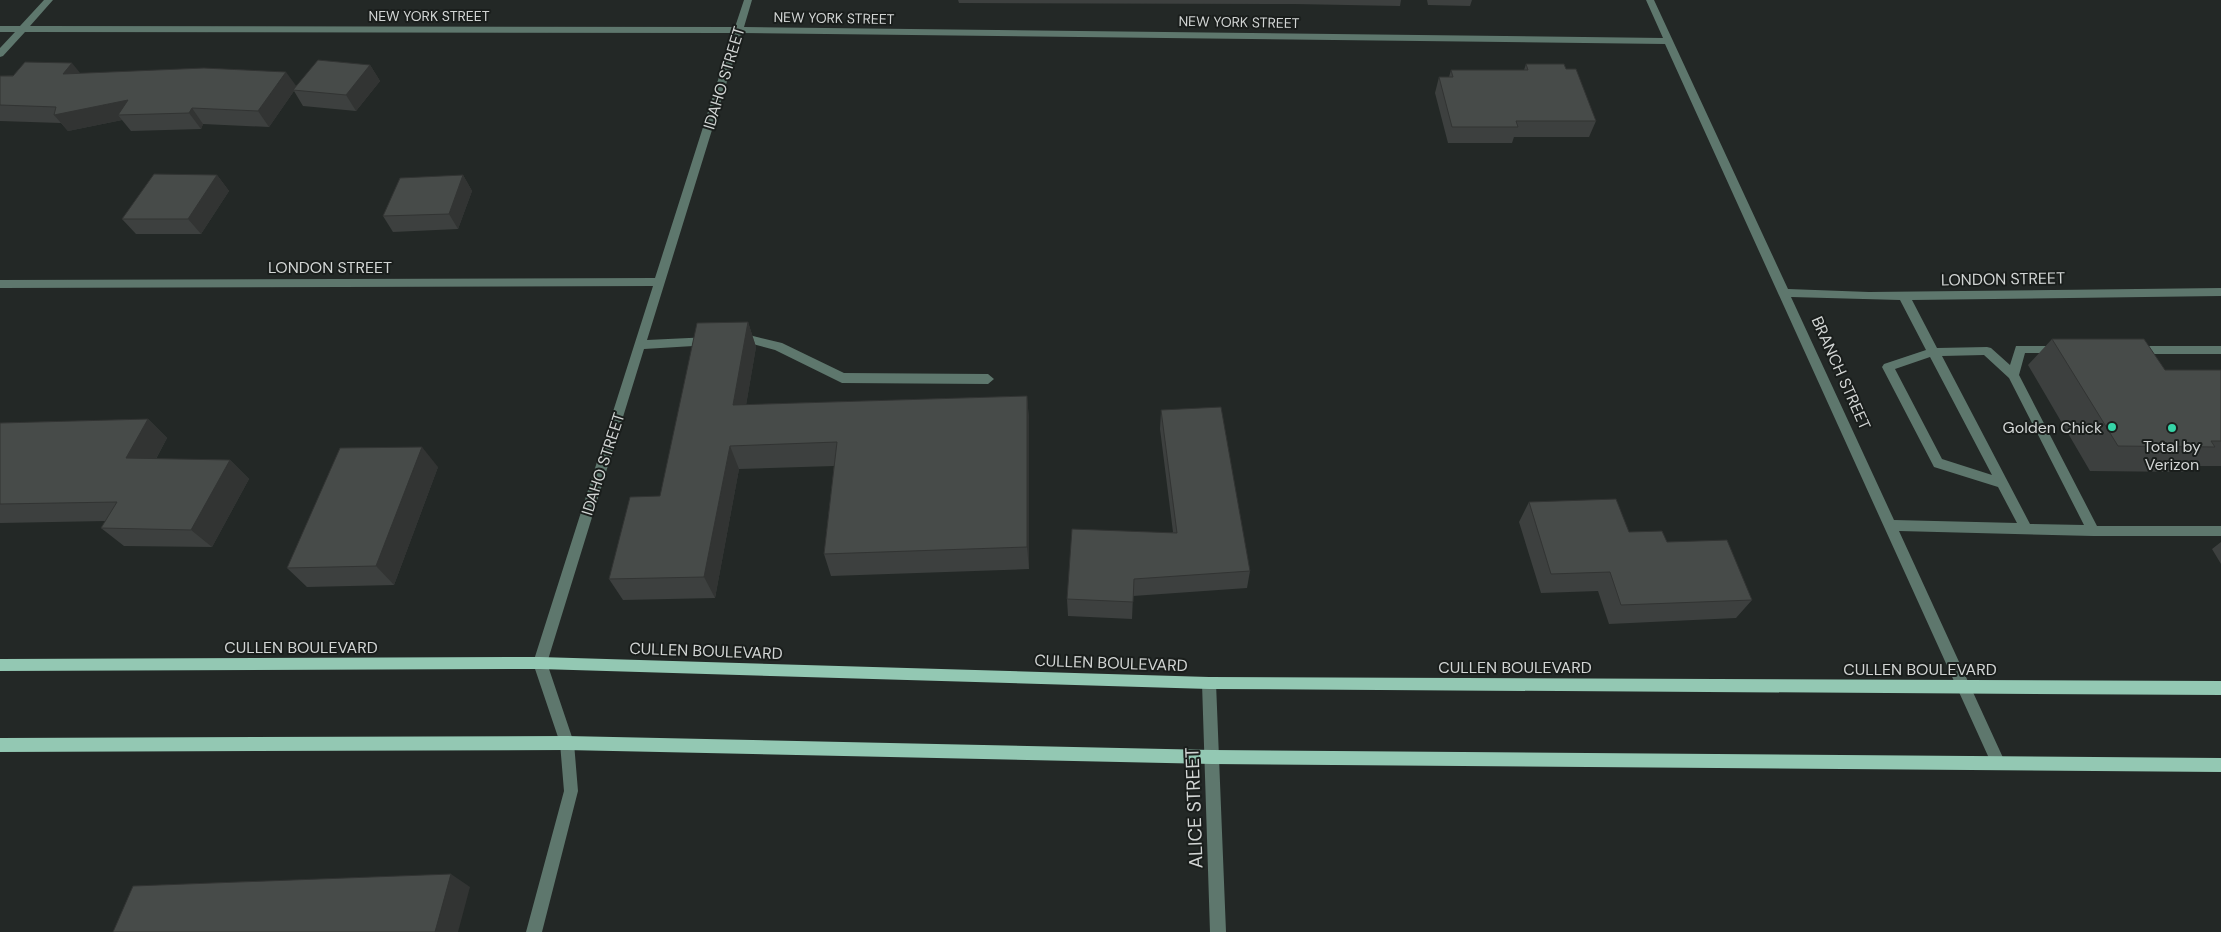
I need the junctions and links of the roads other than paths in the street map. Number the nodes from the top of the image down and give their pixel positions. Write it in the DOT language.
graph roads {
  1 [pos="49,0"];
  2 [pos="748,0"];
  3 [pos="1650,0"];
  4 [pos="0,29"];
  5 [pos="23,29"];
  6 [pos="740,30"];
  7 [pos="1667,40"];
  8 [pos="0,54"];
  9 [pos="660,282"];
  10 [pos="0,284"];
  11 [pos="2221,292"];
  12 [pos="1785,293"];
  13 [pos="1904,296"];
  14 [pos="640,345"];
  15 [pos="2068,350"];
  16 [pos="2125,350"];
  17 [pos="2221,350"];
  18 [pos="1933,352"];
  19 [pos="2013,375"];
  20 [pos="988,379"];
  21 [pos="2004,484"];
  22 [pos="1890,525"];
  23 [pos="2026,528"];
  24 [pos="2093,531"];
  25 [pos="2221,531"];
  26 [pos="540,663"];
  27 [pos="0,666"];
  28 [pos="1209,683"];
  29 [pos="1962,687"];
  30 [pos="2221,688"];
  31 [pos="567,743"];
  32 [pos="0,745"];
  33 [pos="1212,757"];
  34 [pos="1998,762"];
  35 [pos="2221,765"];
  36 [pos="534,932"];
  37 [pos="1218,932"];
  1 -- 5 [label="street"];
  2 -- 6 [label="street, IDAHO STREET"];
  3 -- 7 [label="street, BRANCH STREET"];
  4 -- 5 [label="street, NEW YORK STREET"];
  5 -- 6 [label="street, NEW YORK STREET"];
  5 -- 8 [label="street"];
  6 -- 7 [label="street, NEW YORK STREET"];
  6 -- 9 [label="street, IDAHO STREET"];
  7 -- 12 [label="street, BRANCH STREET"];
  9 -- 10 [label="street, LONDON STREET"];
  9 -- 14 [label="street, IDAHO STREET"];
  11 -- 13 [label="street, LONDON STREET"];
  12 -- 13 [label="street, LONDON STREET"];
  12 -- 22 [label="street, BRANCH STREET"];
  13 -- 18 [label="street"];
  14 -- 20 [label="street"];
  14 -- 26 [label="street, IDAHO STREET"];
  15 -- 19 [label="street"];
  16 -- 17 [label="street"];
  18 -- 19 [label="street"];
  18 -- 21 [label="street"];
  18 -- 21 [label="street"];
  19 -- 24 [label="street"];
  21 -- 23 [label="street"];
  22 -- 23 [label="street"];
  22 -- 29 [label="street, BRANCH STREET"];
  23 -- 24 [label="street"];
  24 -- 25 [label="street"];
  26 -- 27 [label="main road, CULLEN BOULEVARD"];
  26 -- 28 [label="main road, CULLEN BOULEVARD"];
  26 -- 31 [label="street"];
  28 -- 29 [label="main road, CULLEN BOULEVARD"];
  28 -- 33 [label="street, ALICE STREET"];
  29 -- 30 [label="main road, CULLEN BOULEVARD"];
  29 -- 34 [label="street, BRANCH STREET"];
  31 -- 32 [label="main road"];
  31 -- 33 [label="main road"];
  31 -- 36 [label="street"];
  33 -- 34 [label="main road"];
  33 -- 37 [label="street, ALICE STREET"];
  34 -- 35 [label="main road"];
}
